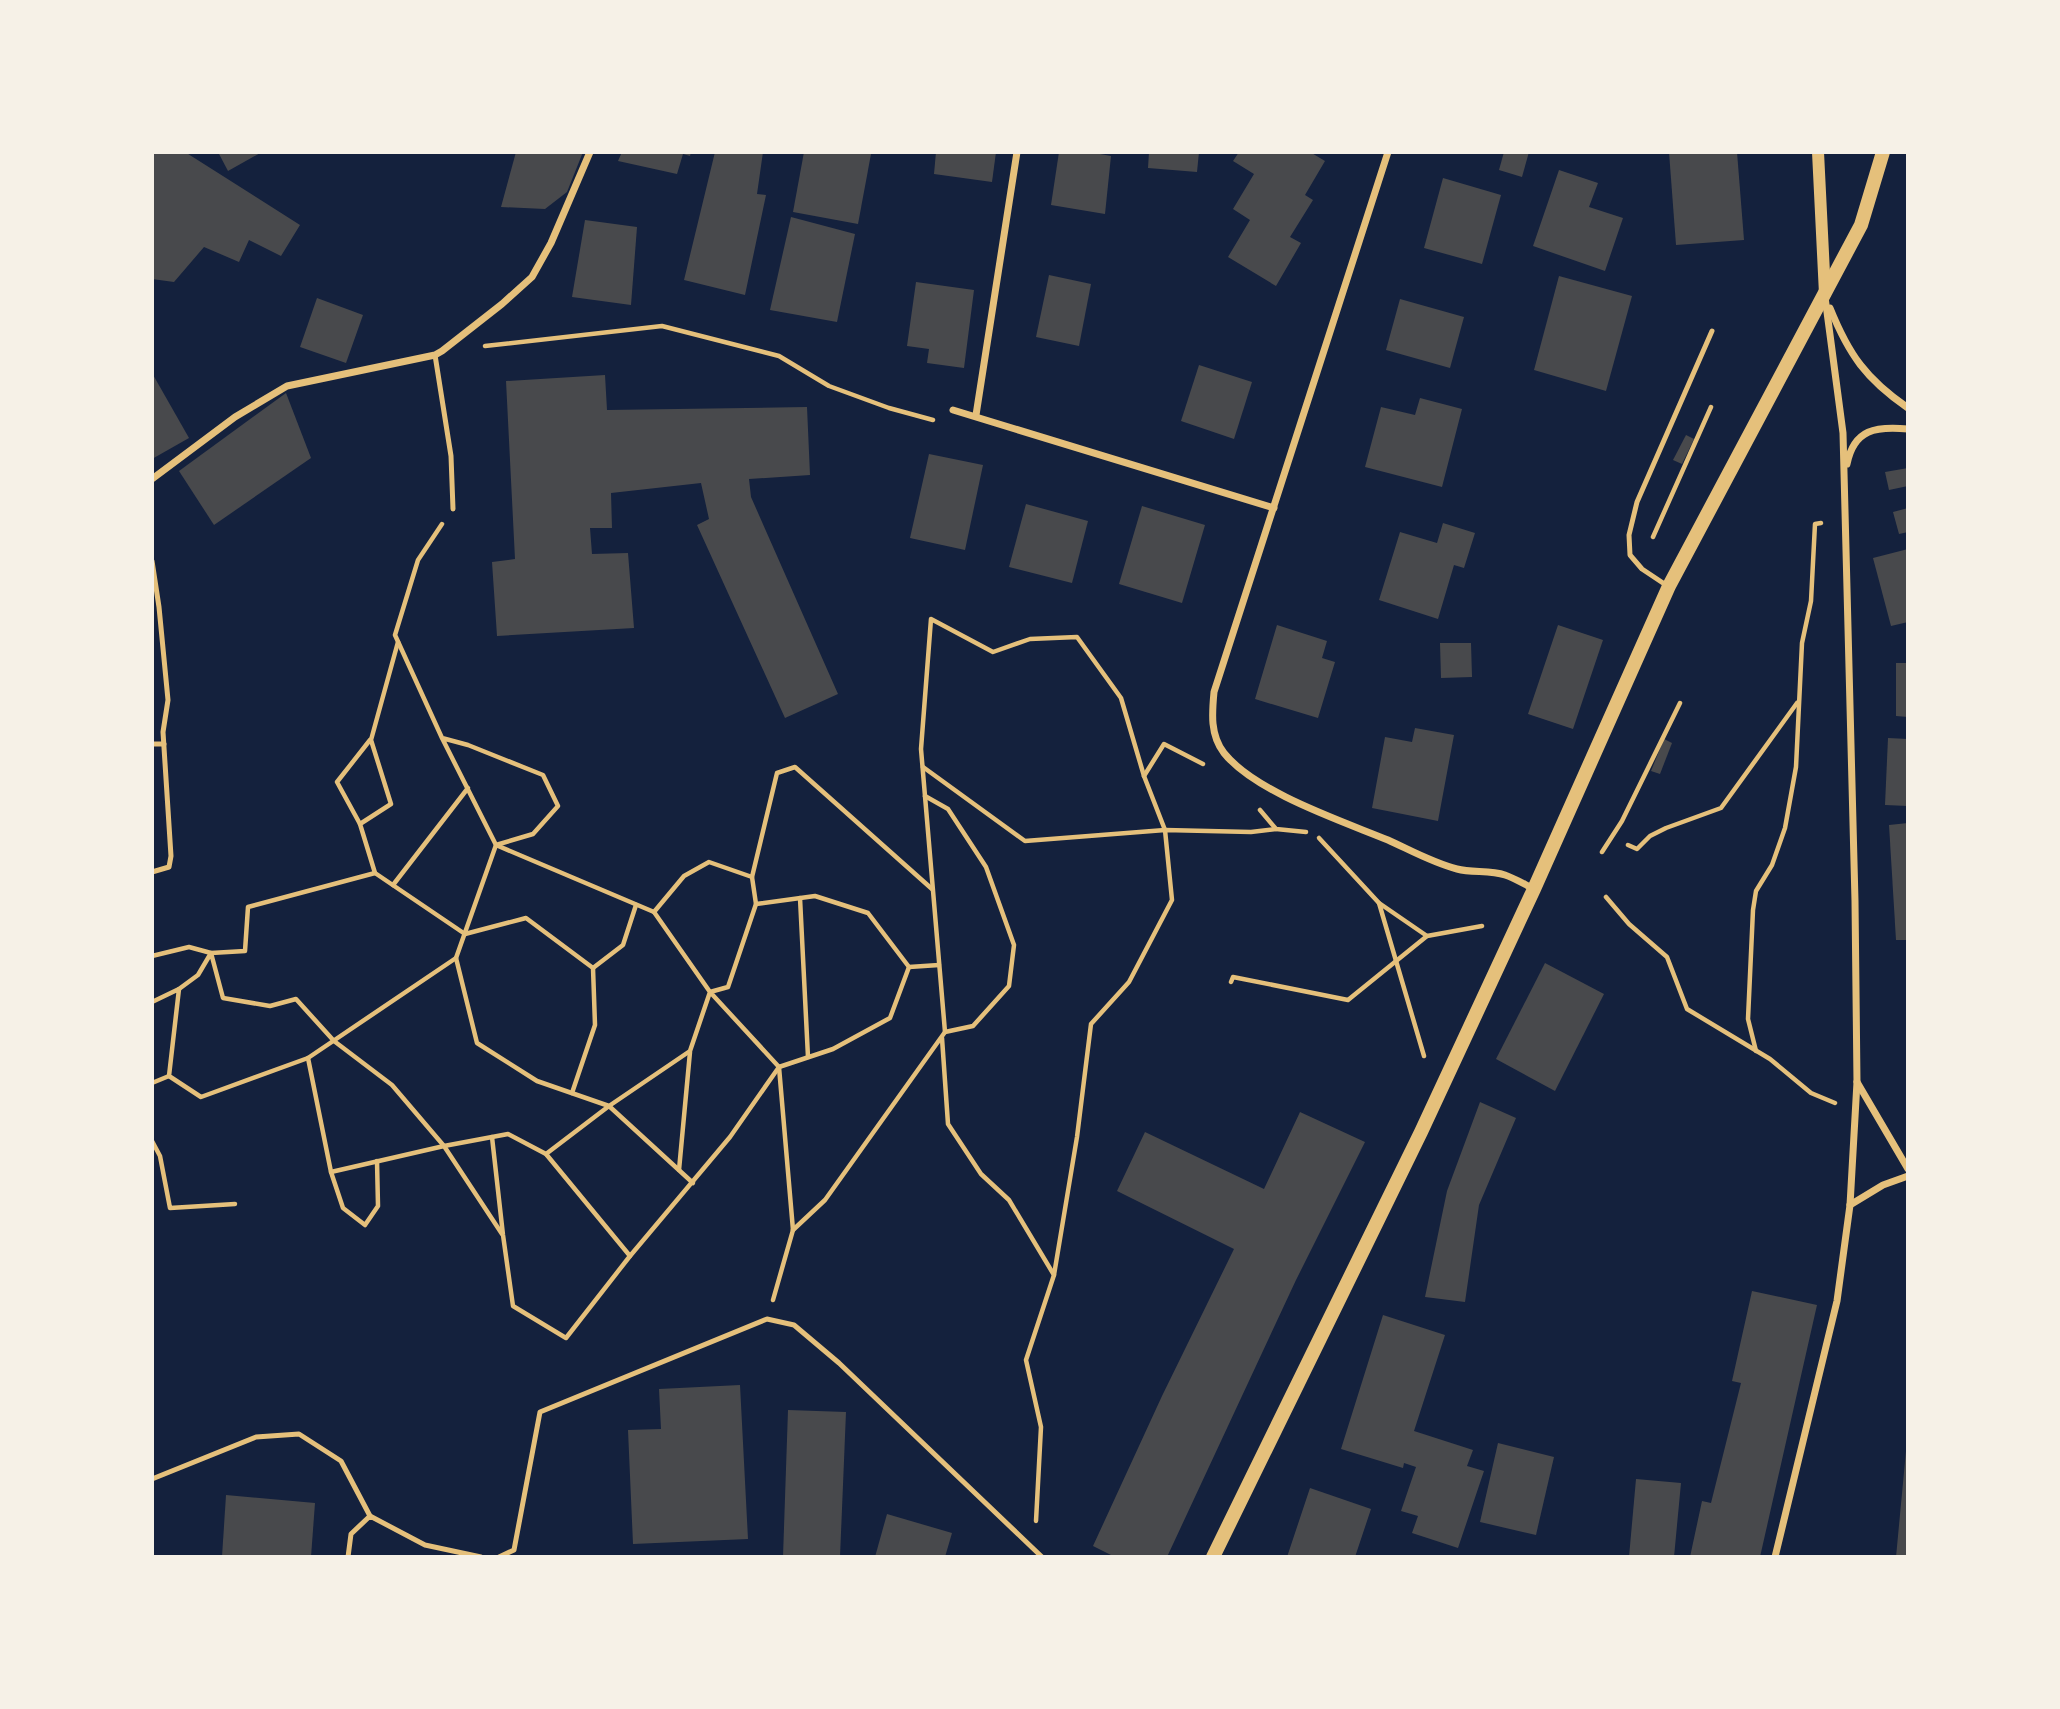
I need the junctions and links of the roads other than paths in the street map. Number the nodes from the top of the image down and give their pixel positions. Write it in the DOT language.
graph roads {
  1 [pos="590,152"];
  2 [pos="1017,152"];
  3 [pos="1388,152"];
  4 [pos="1818,152"];
  5 [pos="1884,152"];
  6 [pos="1825,294"];
  7 [pos="1712,331"];
  8 [pos="439,353"];
  9 [pos="1908,408"];
  10 [pos="953,410"];
  11 [pos="976,415"];
  12 [pos="1908,429"];
  13 [pos="1844,478"];
  14 [pos="152,479"];
  15 [pos="1274,508"];
  16 [pos="453,509"];
  17 [pos="152,561"];
  18 [pos="1669,586"];
  19 [pos="152,744"];
  20 [pos="164,744"];
  21 [pos="152,872"];
  22 [pos="1534,889"];
  23 [pos="1857,1082"];
  24 [pos="1908,1169"];
  25 [pos="1908,1176"];
  26 [pos="1850,1205"];
  27 [pos="152,1479"];
  28 [pos="370,1516"];
  29 [pos="348,1557"];
  30 [pos="481,1557"];
  31 [pos="499,1557"];
  32 [pos="1042,1557"];
  33 [pos="1213,1557"];
  34 [pos="1775,1557"];
  1 -- 8 [label="street"];
  2 -- 11 [label="street"];
  3 -- 15 [label="street"];
  4 -- 6 [label="street"];
  5 -- 6 [label="main road"];
  6 -- 9 [label="street"];
  6 -- 13 [label="street"];
  6 -- 18 [label="main road"];
  7 -- 18 [label="lane"];
  8 -- 14 [label="street"];
  8 -- 16 [label="lane"];
  10 -- 11 [label="street"];
  11 -- 15 [label="street"];
  12 -- 13 [label="street"];
  13 -- 23 [label="street"];
  15 -- 22 [label="street"];
  17 -- 20 [label="lane"];
  18 -- 22 [label="main road"];
  19 -- 20 [label="lane"];
  20 -- 21 [label="lane"];
  22 -- 33 [label="main road"];
  23 -- 24 [label="street"];
  23 -- 26 [label="street"];
  25 -- 26 [label="street"];
  26 -- 34 [label="street"];
  27 -- 28 [label="lane"];
  28 -- 29 [label="lane"];
  28 -- 30 [label="lane"];
  31 -- 32 [label="lane"];
}
